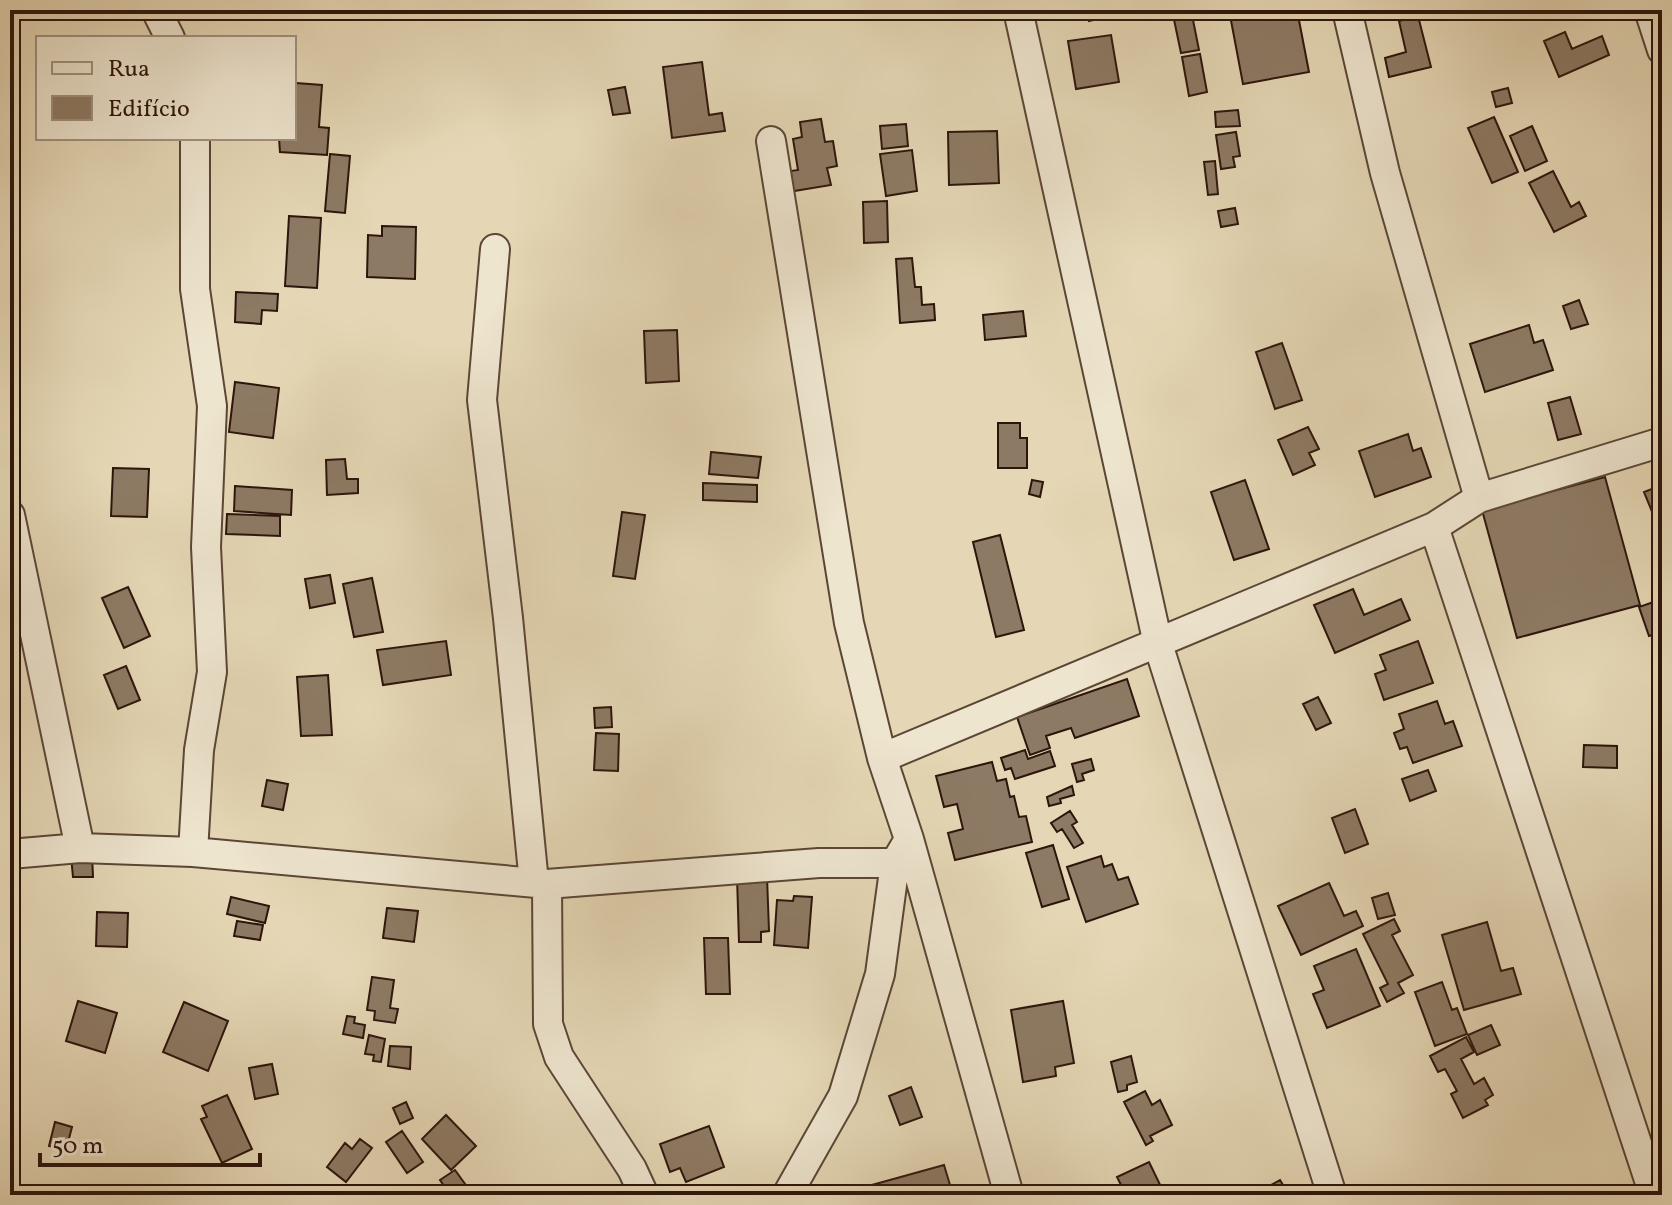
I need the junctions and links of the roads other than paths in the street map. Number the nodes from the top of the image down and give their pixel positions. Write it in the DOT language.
graph roads {
  1 [pos="156,10"];
  2 [pos="1018,10"];
  3 [pos="1347,10"];
  4 [pos="1649,10"];
  5 [pos="169,36"];
  6 [pos="1662,50"];
  7 [pos="195,140"];
  8 [pos="771,141"];
  9 [pos="495,249"];
  10 [pos="1662,442"];
  11 [pos="1479,498"];
  12 [pos="10,515"];
  13 [pos="1434,527"];
  14 [pos="1158,644"];
  15 [pos="882,758"];
  16 [pos="80,848"];
  17 [pos="902,851"];
  18 [pos="193,852"];
  19 [pos="10,854"];
  20 [pos="540,884"];
  21 [pos="644,1195"];
  22 [pos="787,1195"];
  23 [pos="1009,1195"];
  24 [pos="1332,1195"];
  25 [pos="1654,1195"];
  1 -- 5 [label="street"];
  2 -- 14 [label="street"];
  3 -- 11 [label="street"];
  4 -- 6 [label="street"];
  7 -- 18 [label="street"];
  8 -- 15 [label="street"];
  9 -- 20 [label="street"];
  10 -- 11 [label="street"];
  11 -- 13 [label="street"];
  12 -- 16 [label="street"];
  13 -- 14 [label="street"];
  13 -- 25 [label="street"];
  14 -- 15 [label="street"];
  14 -- 24 [label="street"];
  15 -- 17 [label="street"];
  16 -- 18 [label="street"];
  16 -- 19 [label="street"];
  17 -- 20 [label="street"];
  17 -- 22 [label="street"];
  17 -- 23 [label="street"];
  18 -- 20 [label="street"];
  20 -- 21 [label="street"];
}
